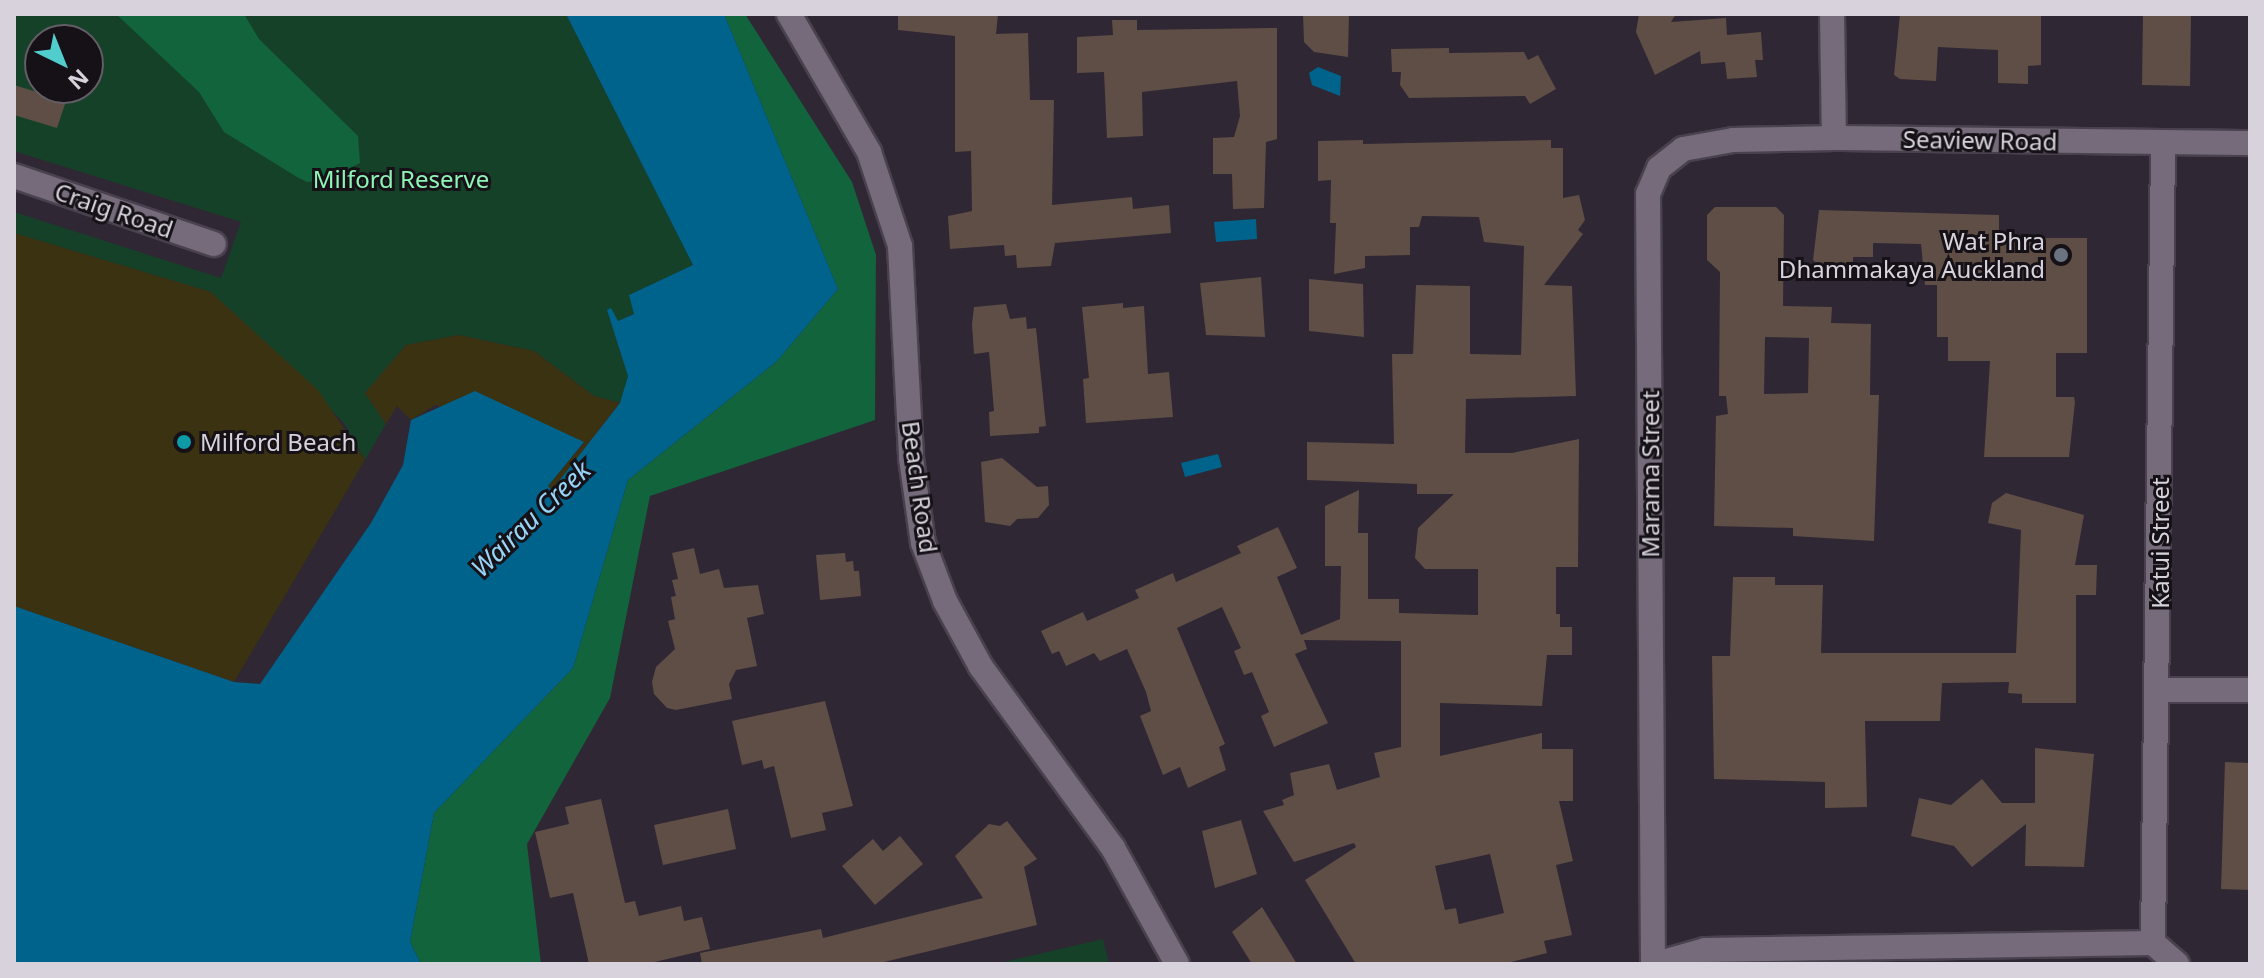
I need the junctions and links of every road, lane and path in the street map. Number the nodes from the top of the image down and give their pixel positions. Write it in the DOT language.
graph roads {
  1 [pos="789,14"];
  2 [pos="1832,14"];
  3 [pos="1834,138"];
  4 [pos="2163,143"];
  5 [pos="2250,143"];
  6 [pos="14,176"];
  7 [pos="214,244"];
  8 [pos="2159,690"];
  9 [pos="2250,690"];
  10 [pos="2153,943"];
  11 [pos="1177,964"];
  12 [pos="1654,964"];
  13 [pos="2177,964"];
  1 -- 11 [label="street, Beach Road"];
  2 -- 3 [label="street"];
  3 -- 4 [label="street, Seaview Road"];
  3 -- 12 [label="street, Marama Street"];
  4 -- 5 [label="street, Seaview Road"];
  4 -- 8 [label="street, Katui Street"];
  6 -- 7 [label="street, Craig Road"];
  8 -- 9 [label="street"];
  8 -- 10 [label="street, Katui Street"];
  10 -- 12 [label="street"];
  10 -- 13 [label="street"];
}
